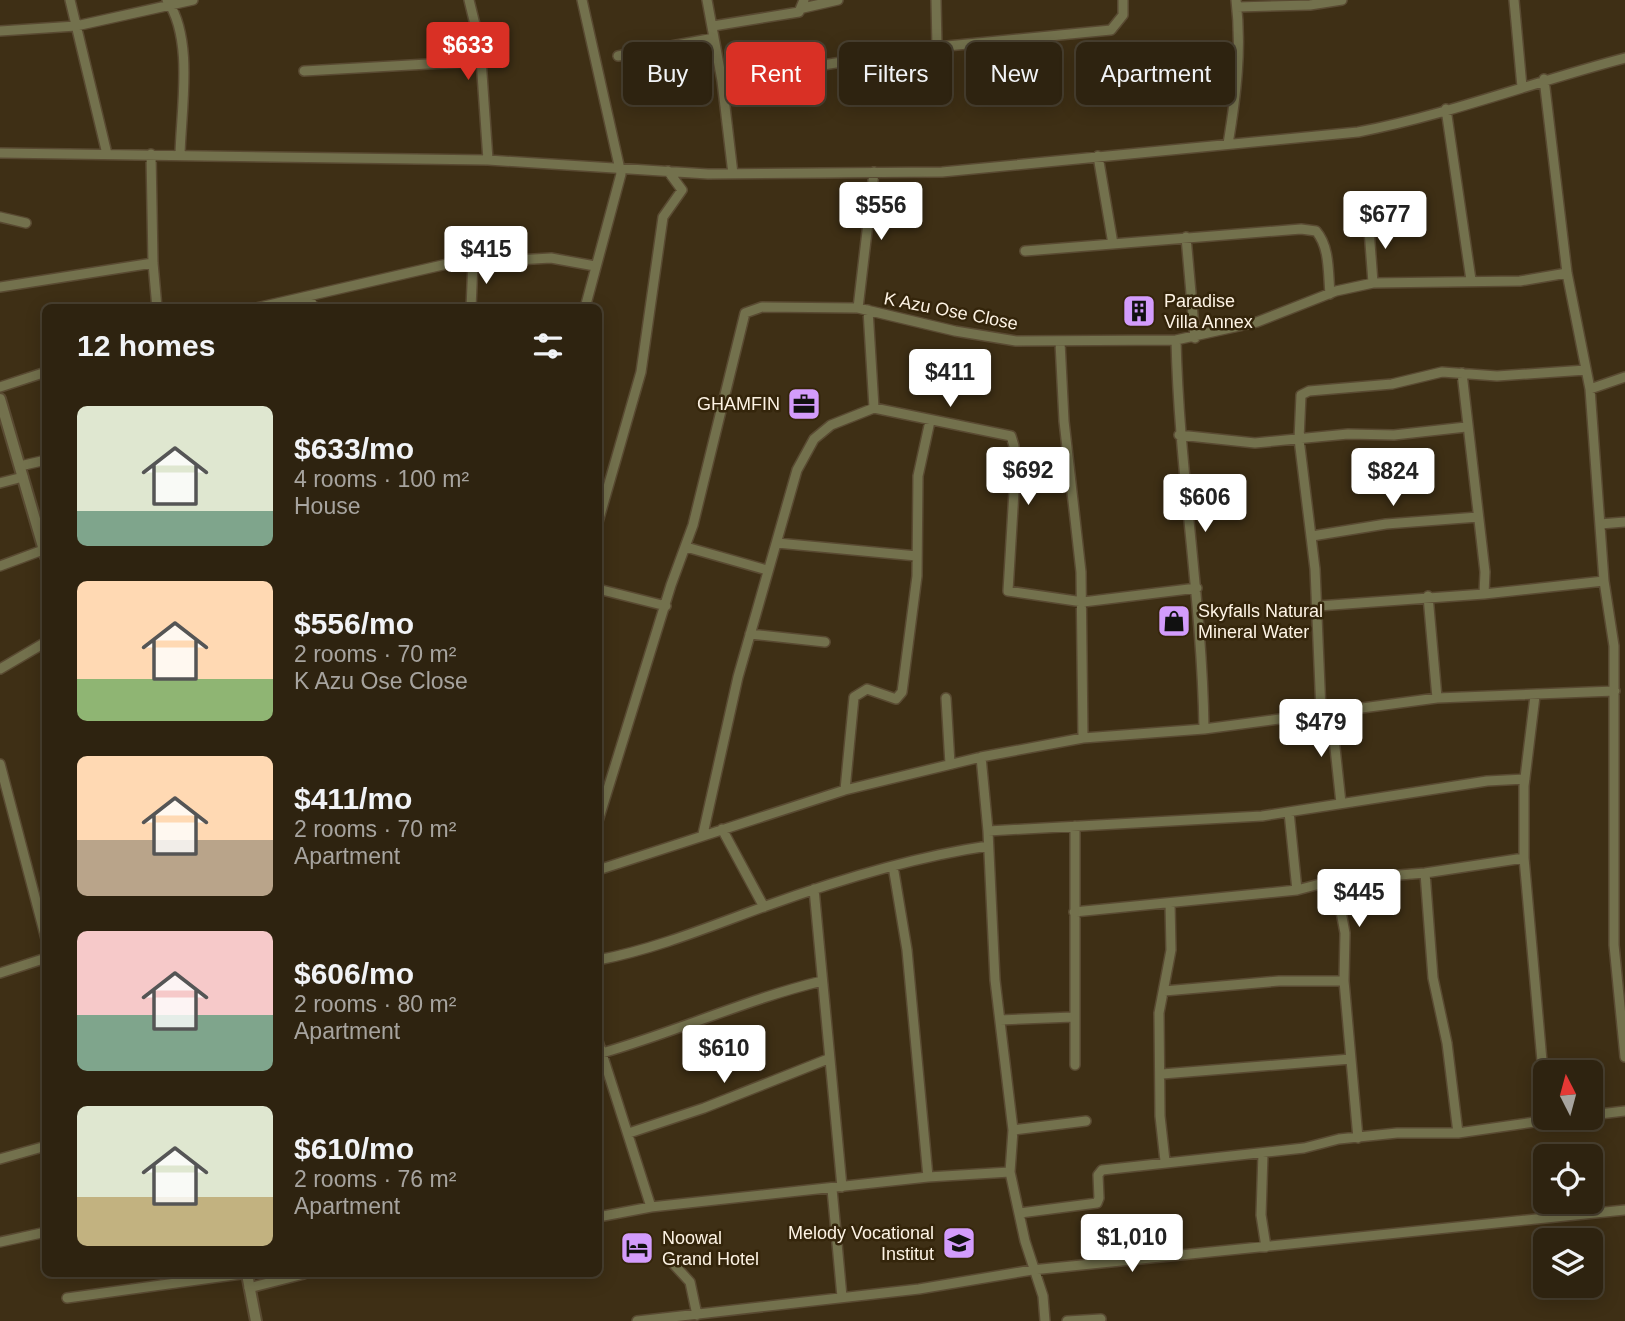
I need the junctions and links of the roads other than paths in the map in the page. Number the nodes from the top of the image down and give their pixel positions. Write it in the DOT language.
graph roads {
  1 [pos="70,0"];
  2 [pos="193,0"];
  3 [pos="469,0"];
  4 [pos="582,0"];
  5 [pos="706,0"];
  6 [pos="838,0"];
  7 [pos="936,0"];
  8 [pos="1124,0"];
  9 [pos="1337,0"];
  10 [pos="1514,0"];
  11 [pos="169,3"];
  12 [pos="1236,3"];
  13 [pos="804,4"];
  14 [pos="76,26"];
  15 [pos="713,26"];
  16 [pos="0,31"];
  17 [pos="714,38"];
  18 [pos="937,42"];
  19 [pos="952,46"];
  20 [pos="618,56"];
  21 [pos="1625,58"];
  22 [pos="481,61"];
  23 [pos="839,62"];
  24 [pos="304,71"];
  25 [pos="1544,79"];
  26 [pos="722,81"];
  27 [pos="1522,87"];
  28 [pos="1446,110"];
  29 [pos="1228,144"];
  30 [pos="0,153"];
  31 [pos="107,154"];
  32 [pos="151,154"];
  33 [pos="180,155"];
  34 [pos="1098,156"];
  35 [pos="488,160"];
  36 [pos="620,167"];
  37 [pos="668,171"];
  38 [pos="874,172"];
  39 [pos="733,174"];
  40 [pos="1387,211"];
  41 [pos="0,217"];
  42 [pos="26,223"];
  43 [pos="1186,237"];
  44 [pos="1113,244"];
  45 [pos="1025,251"];
  46 [pos="473,262"];
  47 [pos="153,263"];
  48 [pos="595,266"];
  49 [pos="1567,273"];
  50 [pos="1471,281"];
  51 [pos="1373,283"];
  52 [pos="0,287"];
  53 [pos="1330,294"];
  54 [pos="310,297"];
  55 [pos="157,304"];
  56 [pos="276,304"];
  57 [pos="312,304"];
  58 [pos="471,304"];
  59 [pos="586,304"];
  60 [pos="863,309"];
  61 [pos="1195,338"];
  62 [pos="1176,340"];
  63 [pos="1060,342"];
  64 [pos="1586,370"];
  65 [pos="42,373"];
  66 [pos="1462,373"];
  67 [pos="1625,377"];
  68 [pos="0,387"];
  69 [pos="1590,389"];
  70 [pos="0,399"];
  71 [pos="874,408"];
  72 [pos="930,421"];
  73 [pos="1466,427"];
  74 [pos="1179,435"];
  75 [pos="1299,439"];
  76 [pos="42,462"];
  77 [pos="21,471"];
  78 [pos="0,483"];
  79 [pos="602,508"];
  80 [pos="1478,517"];
  81 [pos="1625,522"];
  82 [pos="1600,524"];
  83 [pos="1312,536"];
  84 [pos="777,543"];
  85 [pos="42,547"];
  86 [pos="685,547"];
  87 [pos="42,555"];
  88 [pos="917,556"];
  89 [pos="0,566"];
  90 [pos="767,570"];
  91 [pos="1604,581"];
  92 [pos="1197,588"];
  93 [pos="602,590"];
  94 [pos="1484,594"];
  95 [pos="1428,596"];
  96 [pos="1083,602"];
  97 [pos="666,606"];
  98 [pos="1318,606"];
  99 [pos="750,634"];
  100 [pos="825,642"];
  101 [pos="42,644"];
  102 [pos="0,669"];
  103 [pos="1615,691"];
  104 [pos="1535,696"];
  105 [pos="946,698"];
  106 [pos="1437,698"];
  107 [pos="1326,711"];
  108 [pos="1204,729"];
  109 [pos="1083,738"];
  110 [pos="981,757"];
  111 [pos="950,764"];
  112 [pos="1,770"];
  113 [pos="1525,779"];
  114 [pos="845,790"];
  115 [pos="1621,792"];
  116 [pos="1341,803"];
  117 [pos="602,808"];
  118 [pos="1289,812"];
  119 [pos="1075,826"];
  120 [pos="722,829"];
  121 [pos="988,831"];
  122 [pos="703,834"];
  123 [pos="988,846"];
  124 [pos="1524,858"];
  125 [pos="893,866"];
  126 [pos="602,869"];
  127 [pos="1425,873"];
  128 [pos="1335,880"];
  129 [pos="814,889"];
  130 [pos="1297,890"];
  131 [pos="1170,903"];
  132 [pos="764,907"];
  133 [pos="1074,912"];
  134 [pos="42,924"];
  135 [pos="42,959"];
  136 [pos="602,959"];
  137 [pos="0,973"];
  138 [pos="822,981"];
  139 [pos="1344,981"];
  140 [pos="1164,991"];
  141 [pos="1622,1011"];
  142 [pos="1073,1017"];
  143 [pos="1000,1020"];
  144 [pos="602,1053"];
  145 [pos="1625,1057"];
  146 [pos="828,1059"];
  147 [pos="1351,1059"];
  148 [pos="1542,1060"];
  149 [pos="1075,1065"];
  150 [pos="1162,1074"];
  151 [pos="1625,1111"];
  152 [pos="1603,1114"];
  153 [pos="1086,1121"];
  154 [pos="1533,1121"];
  155 [pos="1013,1130"];
  156 [pos="629,1133"];
  157 [pos="1458,1133"];
  158 [pos="1358,1138"];
  159 [pos="42,1147"];
  160 [pos="1263,1153"];
  161 [pos="0,1159"];
  162 [pos="1165,1161"];
  163 [pos="1010,1172"];
  164 [pos="928,1177"];
  165 [pos="837,1188"];
  166 [pos="651,1207"];
  167 [pos="1625,1210"];
  168 [pos="1020,1213"];
  169 [pos="602,1216"];
  170 [pos="42,1233"];
  171 [pos="0,1242"];
  172 [pos="1266,1247"];
  173 [pos="667,1257"];
  174 [pos="1032,1270"];
  175 [pos="219,1277"];
  176 [pos="247,1277"];
  177 [pos="292,1277"];
  178 [pos="249,1288"];
  179 [pos="842,1297"];
  180 [pos="67,1298"];
  181 [pos="697,1315"];
  182 [pos="1101,1319"];
  183 [pos="256,1321"];
  184 [pos="637,1321"];
  185 [pos="1045,1321"];
  186 [pos="1067,1321"];
  1 -- 14 [label="street"];
  2 -- 11 [label="street"];
  3 -- 22 [label="street"];
  4 -- 36 [label="street"];
  5 -- 15 [label="street"];
  6 -- 13 [label="street"];
  7 -- 18 [label="street"];
  8 -- 19 [label="street"];
  9 -- 12 [label="street"];
  10 -- 27 [label="street"];
  11 -- 14 [label="street"];
  11 -- 33 [label="street"];
  12 -- 29 [label="street"];
  13 -- 15 [label="street"];
  14 -- 16 [label="street"];
  14 -- 31 [label="street"];
  15 -- 17 [label="street"];
  17 -- 20 [label="street"];
  17 -- 26 [label="street"];
  21 -- 25 [label="street"];
  22 -- 24 [label="street"];
  22 -- 35 [label="street"];
  23 -- 26 [label="street"];
  25 -- 27 [label="street"];
  25 -- 49 [label="street"];
  26 -- 39 [label="street"];
  27 -- 28 [label="street"];
  28 -- 29 [label="street"];
  28 -- 50 [label="street"];
  29 -- 34 [label="street"];
  30 -- 31 [label="street"];
  31 -- 32 [label="street"];
  32 -- 33 [label="street"];
  32 -- 47 [label="street"];
  33 -- 35 [label="street"];
  34 -- 38 [label="street"];
  34 -- 44 [label="street"];
  35 -- 36 [label="street"];
  36 -- 37 [label="street"];
  36 -- 48 [label="street"];
  37 -- 39 [label="street"];
  37 -- 79 [label="street"];
  38 -- 39 [label="street"];
  38 -- 60 [label="street"];
  40 -- 51 [label="street"];
  41 -- 42 [label="street"];
  43 -- 44 [label="street"];
  43 -- 53 [label="street"];
  43 -- 61 [label="street"];
  44 -- 45 [label="street"];
  46 -- 48 [label="street"];
  46 -- 54 [label="street"];
  46 -- 58 [label="street"];
  47 -- 52 [label="street"];
  47 -- 55 [label="street"];
  48 -- 59 [label="street"];
  49 -- 50 [label="street, K Azu Ose Close"];
  49 -- 64 [label="street"];
  50 -- 51 [label="street, K Azu Ose Close"];
  51 -- 53 [label="street, K Azu Ose Close"];
  53 -- 61 [label="street, K Azu Ose Close"];
  54 -- 56 [label="street"];
  54 -- 57 [label="street"];
  60 -- 63 [label="street, K Azu Ose Close"];
  60 -- 71 [label="street"];
  60 -- 86 [label="street, K Azu Ose Close"];
  61 -- 62 [label="street, K Azu Ose Close"];
  62 -- 63 [label="street, K Azu Ose Close"];
  62 -- 74 [label="street"];
  63 -- 96 [label="street"];
  64 -- 66 [label="street"];
  64 -- 69 [label="street"];
  65 -- 68 [label="street"];
  66 -- 73 [label="street"];
  66 -- 75 [label="street"];
  67 -- 69 [label="street"];
  69 -- 82 [label="street"];
  70 -- 77 [label="street"];
  71 -- 72 [label="street"];
  71 -- 84 [label="street"];
  72 -- 88 [label="street"];
  72 -- 96 [label="street"];
  73 -- 75 [label="street"];
  73 -- 80 [label="street"];
  74 -- 75 [label="street"];
  74 -- 92 [label="street"];
  75 -- 83 [label="street"];
  76 -- 77 [label="street"];
  77 -- 78 [label="street"];
  77 -- 85 [label="street"];
  80 -- 83 [label="street"];
  80 -- 94 [label="street"];
  81 -- 82 [label="street"];
  82 -- 91 [label="street"];
  83 -- 98 [label="street"];
  84 -- 88 [label="street"];
  84 -- 90 [label="street"];
  86 -- 90 [label="street"];
  86 -- 97 [label="street"];
  87 -- 89 [label="street"];
  88 -- 114 [label="street"];
  90 -- 99 [label="street"];
  91 -- 94 [label="street"];
  91 -- 103 [label="street"];
  92 -- 96 [label="street"];
  92 -- 108 [label="street"];
  93 -- 97 [label="street"];
  94 -- 95 [label="street"];
  95 -- 98 [label="street"];
  95 -- 106 [label="street"];
  96 -- 109 [label="street"];
  97 -- 117 [label="street"];
  98 -- 107 [label="street"];
  99 -- 100 [label="street"];
  99 -- 122 [label="street"];
  101 -- 102 [label="street"];
  103 -- 104 [label="street"];
  103 -- 115 [label="street"];
  104 -- 106 [label="street"];
  104 -- 113 [label="street"];
  105 -- 111 [label="street"];
  106 -- 107 [label="street"];
  107 -- 108 [label="street"];
  107 -- 116 [label="street"];
  108 -- 109 [label="street"];
  109 -- 110 [label="street"];
  110 -- 111 [label="street"];
  110 -- 121 [label="street"];
  111 -- 114 [label="street"];
  112 -- 134 [label="street"];
  113 -- 116 [label="street"];
  113 -- 124 [label="street"];
  114 -- 120 [label="street"];
  115 -- 141 [label="street"];
  116 -- 118 [label="street"];
  118 -- 119 [label="street"];
  118 -- 130 [label="street"];
  119 -- 121 [label="street"];
  119 -- 133 [label="street"];
  120 -- 122 [label="street"];
  120 -- 132 [label="street"];
  121 -- 123 [label="street"];
  122 -- 126 [label="street"];
  123 -- 125 [label="street"];
  123 -- 143 [label="street"];
  124 -- 127 [label="street"];
  124 -- 148 [label="street"];
  125 -- 129 [label="street"];
  125 -- 164 [label="street"];
  127 -- 128 [label="street"];
  127 -- 157 [label="street"];
  128 -- 130 [label="street"];
  128 -- 139 [label="street"];
  129 -- 132 [label="street"];
  129 -- 138 [label="street"];
  130 -- 131 [label="street"];
  131 -- 133 [label="street"];
  131 -- 140 [label="street"];
  132 -- 136 [label="street"];
  133 -- 142 [label="street"];
  135 -- 137 [label="street"];
  138 -- 144 [label="street"];
  138 -- 146 [label="street"];
  139 -- 140 [label="street"];
  139 -- 147 [label="street"];
  140 -- 150 [label="street"];
  141 -- 145 [label="street"];
  142 -- 143 [label="street"];
  142 -- 149 [label="street"];
  143 -- 155 [label="street"];
  144 -- 156 [label="street"];
  146 -- 156 [label="street"];
  146 -- 165 [label="street"];
  147 -- 150 [label="street"];
  147 -- 158 [label="street"];
  150 -- 162 [label="street"];
  151 -- 152 [label="street"];
  153 -- 155 [label="street"];
  154 -- 157 [label="street"];
  155 -- 163 [label="street"];
  156 -- 166 [label="street"];
  157 -- 158 [label="street"];
  158 -- 160 [label="street"];
  159 -- 161 [label="street"];
  160 -- 162 [label="street"];
  160 -- 172 [label="street"];
  162 -- 168 [label="street"];
  163 -- 164 [label="street"];
  163 -- 168 [label="street"];
  164 -- 165 [label="street"];
  165 -- 166 [label="street"];
  165 -- 179 [label="street"];
  166 -- 169 [label="street"];
  167 -- 172 [label="street"];
  168 -- 174 [label="street"];
  170 -- 171 [label="street"];
  172 -- 174 [label="street"];
  173 -- 181 [label="street"];
  174 -- 179 [label="street"];
  174 -- 185 [label="street"];
  175 -- 180 [label="street"];
  176 -- 178 [label="street"];
  177 -- 178 [label="street"];
  178 -- 183 [label="street"];
  179 -- 181 [label="street"];
  181 -- 184 [label="street"];
  182 -- 186 [label="street"];
}
